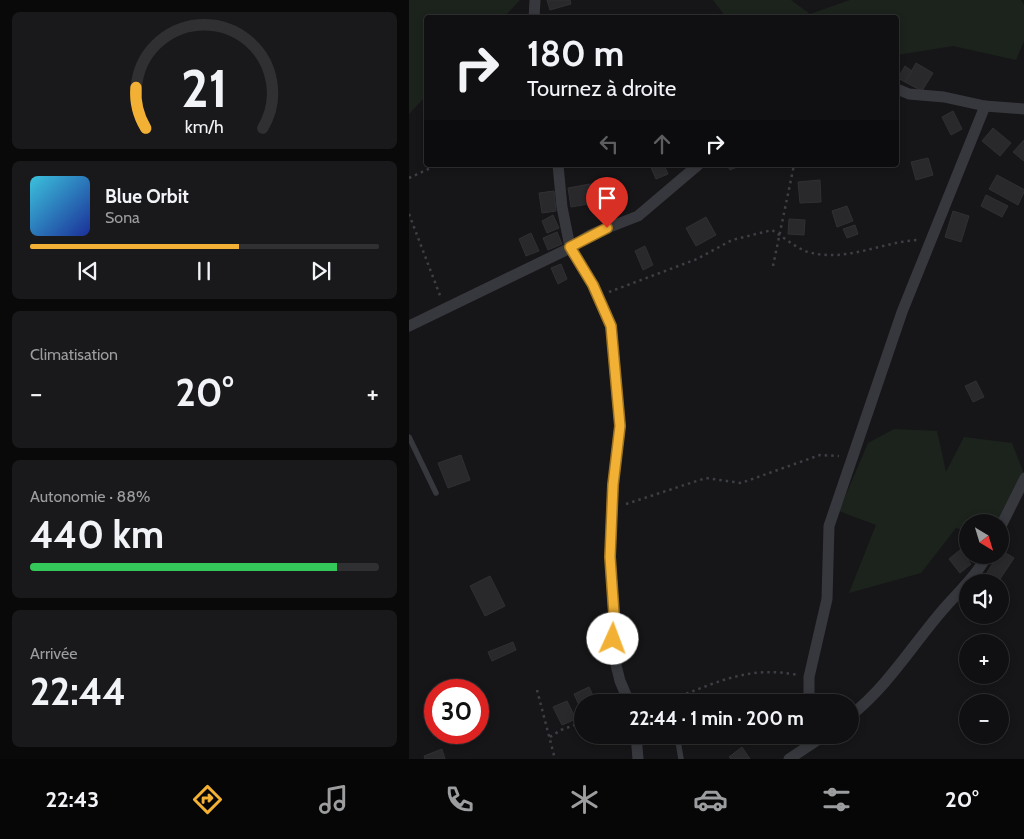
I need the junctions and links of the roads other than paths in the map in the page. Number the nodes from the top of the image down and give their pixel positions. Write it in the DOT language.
graph roads {
  1 [pos="535,0"];
  2 [pos="534,15"];
  3 [pos="899,90"];
  4 [pos="985,106"];
  5 [pos="1024,108"];
  6 [pos="558,167"];
  7 [pos="695,167"];
  8 [pos="570,247"];
  9 [pos="409,326"];
  10 [pos="409,437"];
  11 [pos="1024,478"];
  12 [pos="436,493"];
  13 [pos="1007,514"];
  14 [pos="983,564"];
  15 [pos="626,694"];
  16 [pos="809,694"];
  17 [pos="859,709"];
  18 [pos="637,744"];
  19 [pos="678,744"];
  20 [pos="805,744"];
  21 [pos="638,759"];
  22 [pos="681,759"];
  23 [pos="789,759"];
  1 -- 2 [label="street"];
  3 -- 4 [label="street"];
  4 -- 5 [label="street"];
  4 -- 16 [label="street"];
  6 -- 8 [label="street"];
  7 -- 8 [label="street"];
  8 -- 9 [label="street"];
  8 -- 15 [label="street"];
  10 -- 12 [label="lane"];
  11 -- 13 [label="street"];
  14 -- 17 [label="street"];
  18 -- 21 [label="street"];
  19 -- 22 [label="lane"];
  20 -- 23 [label="street"];
}
